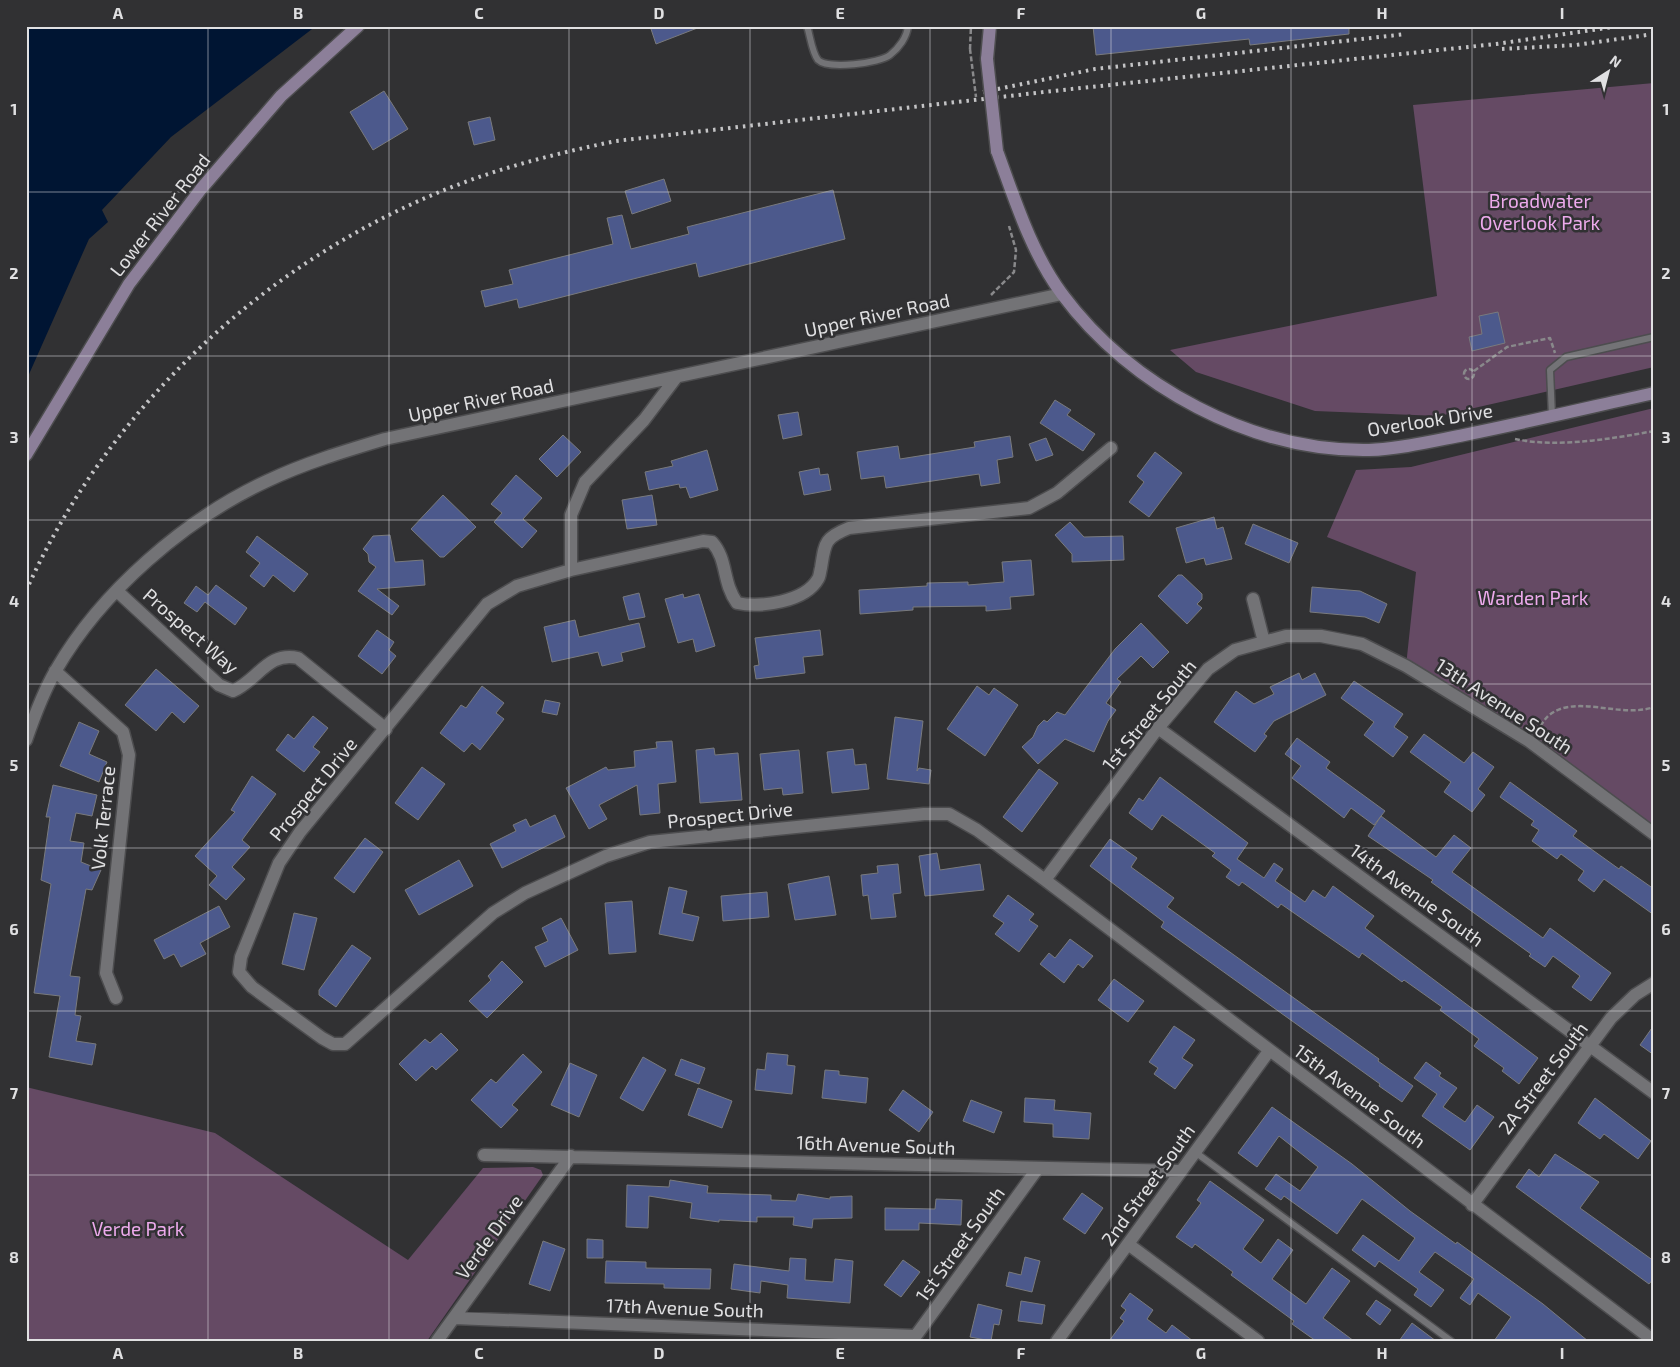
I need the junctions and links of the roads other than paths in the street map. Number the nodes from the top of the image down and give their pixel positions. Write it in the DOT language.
graph roads {
  1 [pos="358,26"];
  2 [pos="807,26"];
  3 [pos="908,26"];
  4 [pos="990,26"];
  5 [pos="1062,294"];
  6 [pos="1654,337"];
  7 [pos="675,379"];
  8 [pos="1654,393"];
  9 [pos="1552,416"];
  10 [pos="1111,448"];
  11 [pos="26,455"];
  12 [pos="571,570"];
  13 [pos="117,591"];
  14 [pos="1253,599"];
  15 [pos="1321,636"];
  16 [pos="1264,642"];
  17 [pos="55,671"];
  18 [pos="1158,728"];
  19 [pos="386,729"];
  20 [pos="26,740"];
  21 [pos="1654,834"];
  22 [pos="1045,880"];
  23 [pos="1654,983"];
  24 [pos="116,998"];
  25 [pos="1590,1046"];
  26 [pos="1269,1050"];
  27 [pos="1654,1093"];
  28 [pos="1195,1152"];
  29 [pos="484,1154"];
  30 [pos="571,1156"];
  31 [pos="1038,1168"];
  32 [pos="1180,1171"];
  33 [pos="1472,1205"];
  34 [pos="1128,1244"];
  35 [pos="454,1318"];
  36 [pos="913,1338"];
  37 [pos="437,1341"];
  38 [pos="1057,1341"];
  39 [pos="1258,1341"];
  40 [pos="1451,1341"];
  41 [pos="1654,1341"];
  1 -- 11 [label="main road, Lower River Road"];
  2 -- 3 [label="lane"];
  4 -- 5 [label="main road, Overlook Drive, bridge"];
  5 -- 7 [label="street, Upper River Road"];
  5 -- 9 [label="main road, Overlook Drive"];
  6 -- 9 [label="lane"];
  7 -- 12 [label="street"];
  7 -- 13 [label="street, Upper River Road"];
  8 -- 9 [label="main road, Overlook Drive"];
  10 -- 12 [label="street, Prospect Drive"];
  12 -- 19 [label="street, Prospect Drive"];
  13 -- 17 [label="street, Upper River Road"];
  13 -- 19 [label="street, Prospect Way"];
  14 -- 16 [label="street"];
  15 -- 16 [label="street, 1st Street South"];
  15 -- 21 [label="street, 13th Avenue South"];
  16 -- 18 [label="street, 1st Street South"];
  17 -- 20 [label="street, Upper River Road"];
  17 -- 24 [label="street, Volk Terrace"];
  18 -- 22 [label="street, 1st Street South"];
  18 -- 25 [label="street, 14th Avenue South"];
  19 -- 22 [label="street, Prospect Drive"];
  22 -- 26 [label="street, 15th Avenue South"];
  23 -- 25 [label="street, 2A Street South"];
  25 -- 27 [label="street, 14th Avenue South"];
  25 -- 33 [label="street, 2A Street South"];
  26 -- 28 [label="street, 2nd Street South"];
  26 -- 33 [label="street, 15th Avenue South"];
  28 -- 32 [label="street, 2nd Street South"];
  28 -- 40 [label="lane"];
  29 -- 30 [label="street, 16th Avenue South"];
  30 -- 31 [label="street, 16th Avenue South"];
  30 -- 35 [label="street, Verde Drive"];
  31 -- 32 [label="street, 16th Avenue South"];
  31 -- 36 [label="street, 1st Street South"];
  32 -- 34 [label="street, 2nd Street South"];
  33 -- 41 [label="street, 15th Avenue South"];
  34 -- 38 [label="street, 2nd Street South"];
  34 -- 39 [label="street"];
  35 -- 36 [label="street, 17th Avenue South"];
  35 -- 37 [label="street, Verde Drive"];
}
